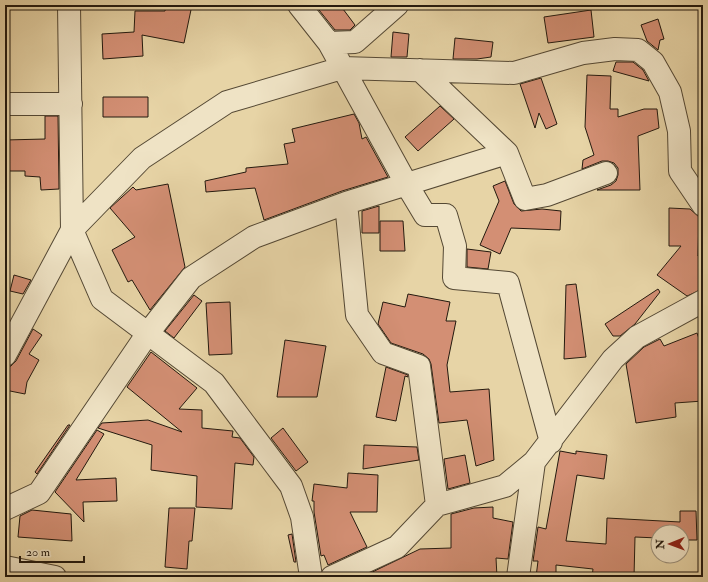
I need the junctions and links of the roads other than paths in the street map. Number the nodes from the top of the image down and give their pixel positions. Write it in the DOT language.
graph roads {
  1 [pos="70,5"];
  2 [pos="299,5"];
  3 [pos="397,5"];
  4 [pos="329,43"];
  5 [pos="342,68"];
  6 [pos="420,70"];
  7 [pos="5,104"];
  8 [pos="71,104"];
  9 [pos="507,153"];
  10 [pos="606,173"];
  11 [pos="407,184"];
  12 [pos="346,204"];
  13 [pos="703,206"];
  14 [pos="72,230"];
  15 [pos="703,301"];
  16 [pos="148,333"];
  17 [pos="5,355"];
  18 [pos="551,442"];
  19 [pos="534,462"];
  20 [pos="437,505"];
  21 [pos="5,509"];
  22 [pos="5,567"];
  23 [pos="55,577"];
  24 [pos="311,577"];
  25 [pos="332,577"];
  26 [pos="518,577"];
  1 -- 8 [label="street"];
  2 -- 4 [label="street"];
  3 -- 4 [label="street"];
  4 -- 5 [label="street"];
  5 -- 6 [label="street"];
  5 -- 11 [label="street"];
  5 -- 14 [label="street"];
  6 -- 9 [label="street"];
  6 -- 13 [label="street"];
  7 -- 8 [label="street"];
  8 -- 14 [label="street"];
  9 -- 10 [label="street"];
  9 -- 11 [label="street"];
  11 -- 12 [label="street"];
  11 -- 18 [label="street"];
  12 -- 16 [label="street"];
  12 -- 20 [label="street"];
  14 -- 16 [label="street"];
  14 -- 17 [label="street"];
  15 -- 18 [label="street"];
  16 -- 21 [label="street"];
  16 -- 24 [label="street"];
  18 -- 19 [label="street"];
  19 -- 20 [label="street"];
  19 -- 26 [label="street"];
  20 -- 25 [label="street"];
  22 -- 23 [label="street"];
}
